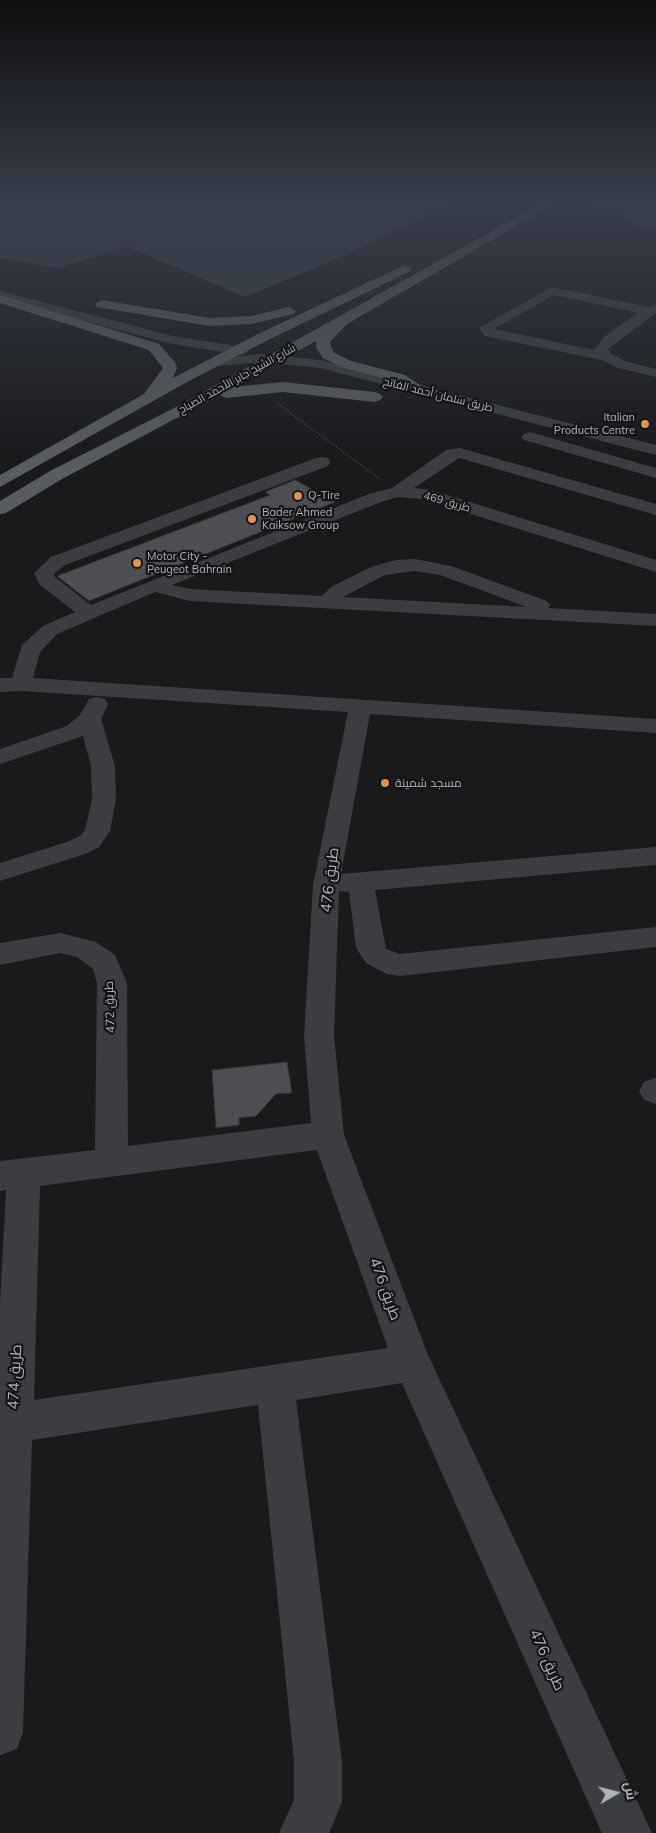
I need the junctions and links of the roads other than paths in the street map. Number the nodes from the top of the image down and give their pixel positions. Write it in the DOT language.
graph roads {
  1 [pos="359,289"];
  2 [pos="362,289"];
  3 [pos="380,289"];
  4 [pos="401,289"];
  5 [pos="0,297"];
  6 [pos="97,303"];
  7 [pos="652,310"];
  8 [pos="349,318"];
  9 [pos="241,352"];
  10 [pos="606,357"];
  11 [pos="266,358"];
  12 [pos="218,362"];
  13 [pos="656,373"];
  14 [pos="421,392"];
  15 [pos="375,397"];
  16 [pos="144,401"];
  17 [pos="394,402"];
  18 [pos="189,406"];
  19 [pos="516,433"];
  20 [pos="656,450"];
  21 [pos="322,462"];
  22 [pos="656,473"];
  23 [pos="56,475"];
  24 [pos="0,482"];
  25 [pos="398,492"];
  26 [pos="0,509"];
  27 [pos="656,510"];
  28 [pos="656,566"];
  29 [pos="155,585"];
  30 [pos="330,602"];
  31 [pos="89,613"];
  32 [pos="548,613"];
  33 [pos="656,620"];
  34 [pos="11,685"];
  35 [pos="103,690"];
  36 [pos="360,708"];
  37 [pos="90,719"];
  38 [pos="656,726"];
  39 [pos="0,757"];
  40 [pos="654,861"];
  41 [pos="0,872"];
  42 [pos="361,882"];
  43 [pos="326,885"];
  44 [pos="656,937"];
  45 [pos="0,954"];
  46 [pos="328,1135"];
  47 [pos="111,1163"];
  48 [pos="12,1174"];
  49 [pos="412,1363"];
  50 [pos="275,1384"];
  51 [pos="13,1423"];
  52 [pos="0,1732"];
  53 [pos="304,1833"];
  54 [pos="627,1833"];
  1 -- 6 [label="main road"];
  2 -- 9 [label="main road, شارع الشيخ جابر الأحمد الصباح"];
  3 -- 11 [label="main road"];
  4 -- 8 [label="main road, شارع الشيخ جابر الأحمد الصباح"];
  5 -- 9 [label="street"];
  5 -- 16 [label="main road"];
  6 -- 9 [label="street"];
  7 -- 10 [label="street"];
  7 -- 10 [label="street"];
  8 -- 11 [label="main road, شارع الشيخ جابر الأحمد الصباح"];
  8 -- 14 [label="main road"];
  9 -- 11 [label="street, طريق سلمان أحمد الفاتح"];
  9 -- 12 [label="street, طريق سلمان أحمد الفاتح"];
  9 -- 23 [label="main road, شارع الشيخ جابر الأحمد الصباح"];
  10 -- 13 [label="street"];
  11 -- 14 [label="street, طريق سلمان أحمد الفاتح"];
  11 -- 15 [label="street, طريق سلمان أحمد الفاتح"];
  11 -- 18 [label="main road, شارع الشيخ جابر الأحمد الصباح"];
  12 -- 16 [label="main road, شارع الشيخ جابر الأحمد الصباح"];
  14 -- 20 [label="street, طريق سلمان أحمد الفاتح"];
  15 -- 17 [label="street, طريق سلمان أحمد الفاتح"];
  15 -- 18 [label="main road"];
  16 -- 24 [label="main road, شارع الشيخ جابر الأحمد الصباح"];
  18 -- 23 [label="main road, شارع الشيخ جابر الأحمد الصباح"];
  19 -- 22 [label="street"];
  21 -- 31 [label="street"];
  23 -- 26 [label="main road, شارع الشيخ جابر الأحمد الصباح"];
  25 -- 27 [label="street"];
  25 -- 28 [label="street, طريق 469"];
  25 -- 29 [label="street, طريق 469"];
  29 -- 30 [label="street"];
  29 -- 31 [label="street, طريق 469"];
  30 -- 32 [label="street"];
  30 -- 32 [label="street"];
  31 -- 34 [label="street, طريق 469"];
  32 -- 33 [label="street"];
  34 -- 35 [label="street"];
  35 -- 36 [label="street"];
  35 -- 37 [label="street"];
  36 -- 38 [label="street"];
  36 -- 43 [label="street, طريق 476"];
  37 -- 39 [label="street"];
  37 -- 41 [label="street"];
  40 -- 42 [label="street"];
  42 -- 43 [label="street"];
  42 -- 44 [label="street"];
  43 -- 46 [label="street, طريق 476"];
  45 -- 47 [label="street, طريق 472"];
  46 -- 47 [label="street"];
  46 -- 49 [label="street, طريق 476"];
  47 -- 48 [label="street"];
  48 -- 51 [label="street, طريق 474"];
  49 -- 50 [label="street"];
  49 -- 54 [label="street, طريق 476"];
  50 -- 51 [label="street"];
  50 -- 53 [label="street"];
  51 -- 52 [label="street, طريق 474"];
}
